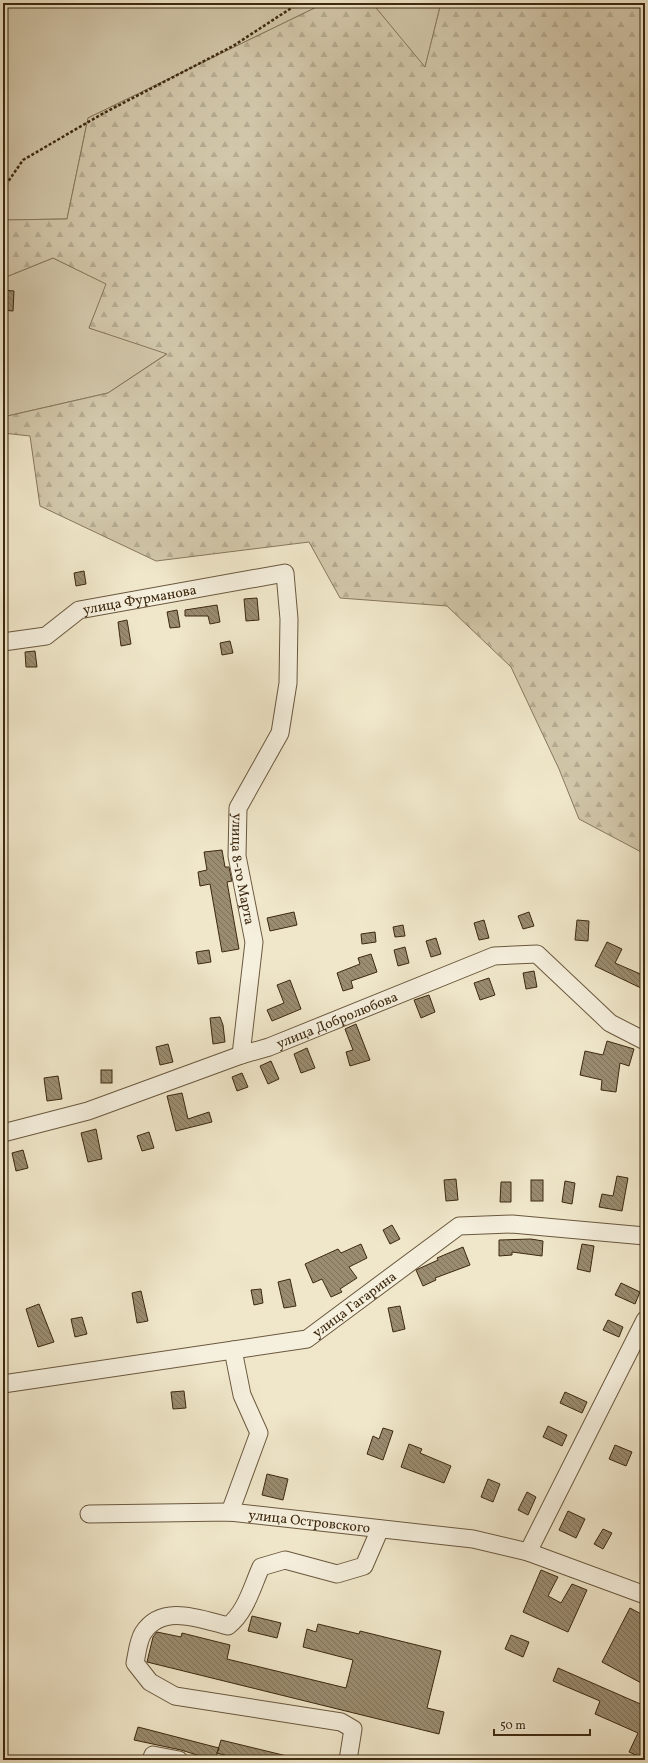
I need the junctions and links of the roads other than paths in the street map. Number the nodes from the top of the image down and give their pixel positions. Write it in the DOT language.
graph roads {
  1 [pos="285,573"];
  2 [pos="3,642"];
  3 [pos="645,1041"];
  4 [pos="241,1055"];
  5 [pos="3,1133"];
  6 [pos="645,1236"];
  7 [pos="645,1320"];
  8 [pos="234,1350"];
  9 [pos="3,1384"];
  10 [pos="230,1512"];
  11 [pos="89,1514"];
  12 [pos="380,1529"];
  13 [pos="528,1552"];
  14 [pos="645,1595"];
  15 [pos="151,1760"];
  16 [pos="179,1760"];
  17 [pos="348,1760"];
  1 -- 2 [label="street, улица Фурманова"];
  1 -- 4 [label="street, улица 8-го Марта"];
  3 -- 4 [label="street, улица Добролюбова"];
  4 -- 5 [label="street, улица Добролюбова"];
  6 -- 8 [label="street, улица Гагарина"];
  7 -- 13 [label="street"];
  8 -- 9 [label="street, улица Гагарина"];
  8 -- 10 [label="street"];
  10 -- 11 [label="street, улица Островского"];
  10 -- 12 [label="street, улица Островского"];
  12 -- 13 [label="street, улица Островского"];
  12 -- 17 [label="street"];
  13 -- 14 [label="street, улица Островского"];
  15 -- 16 [label="street"];
}
